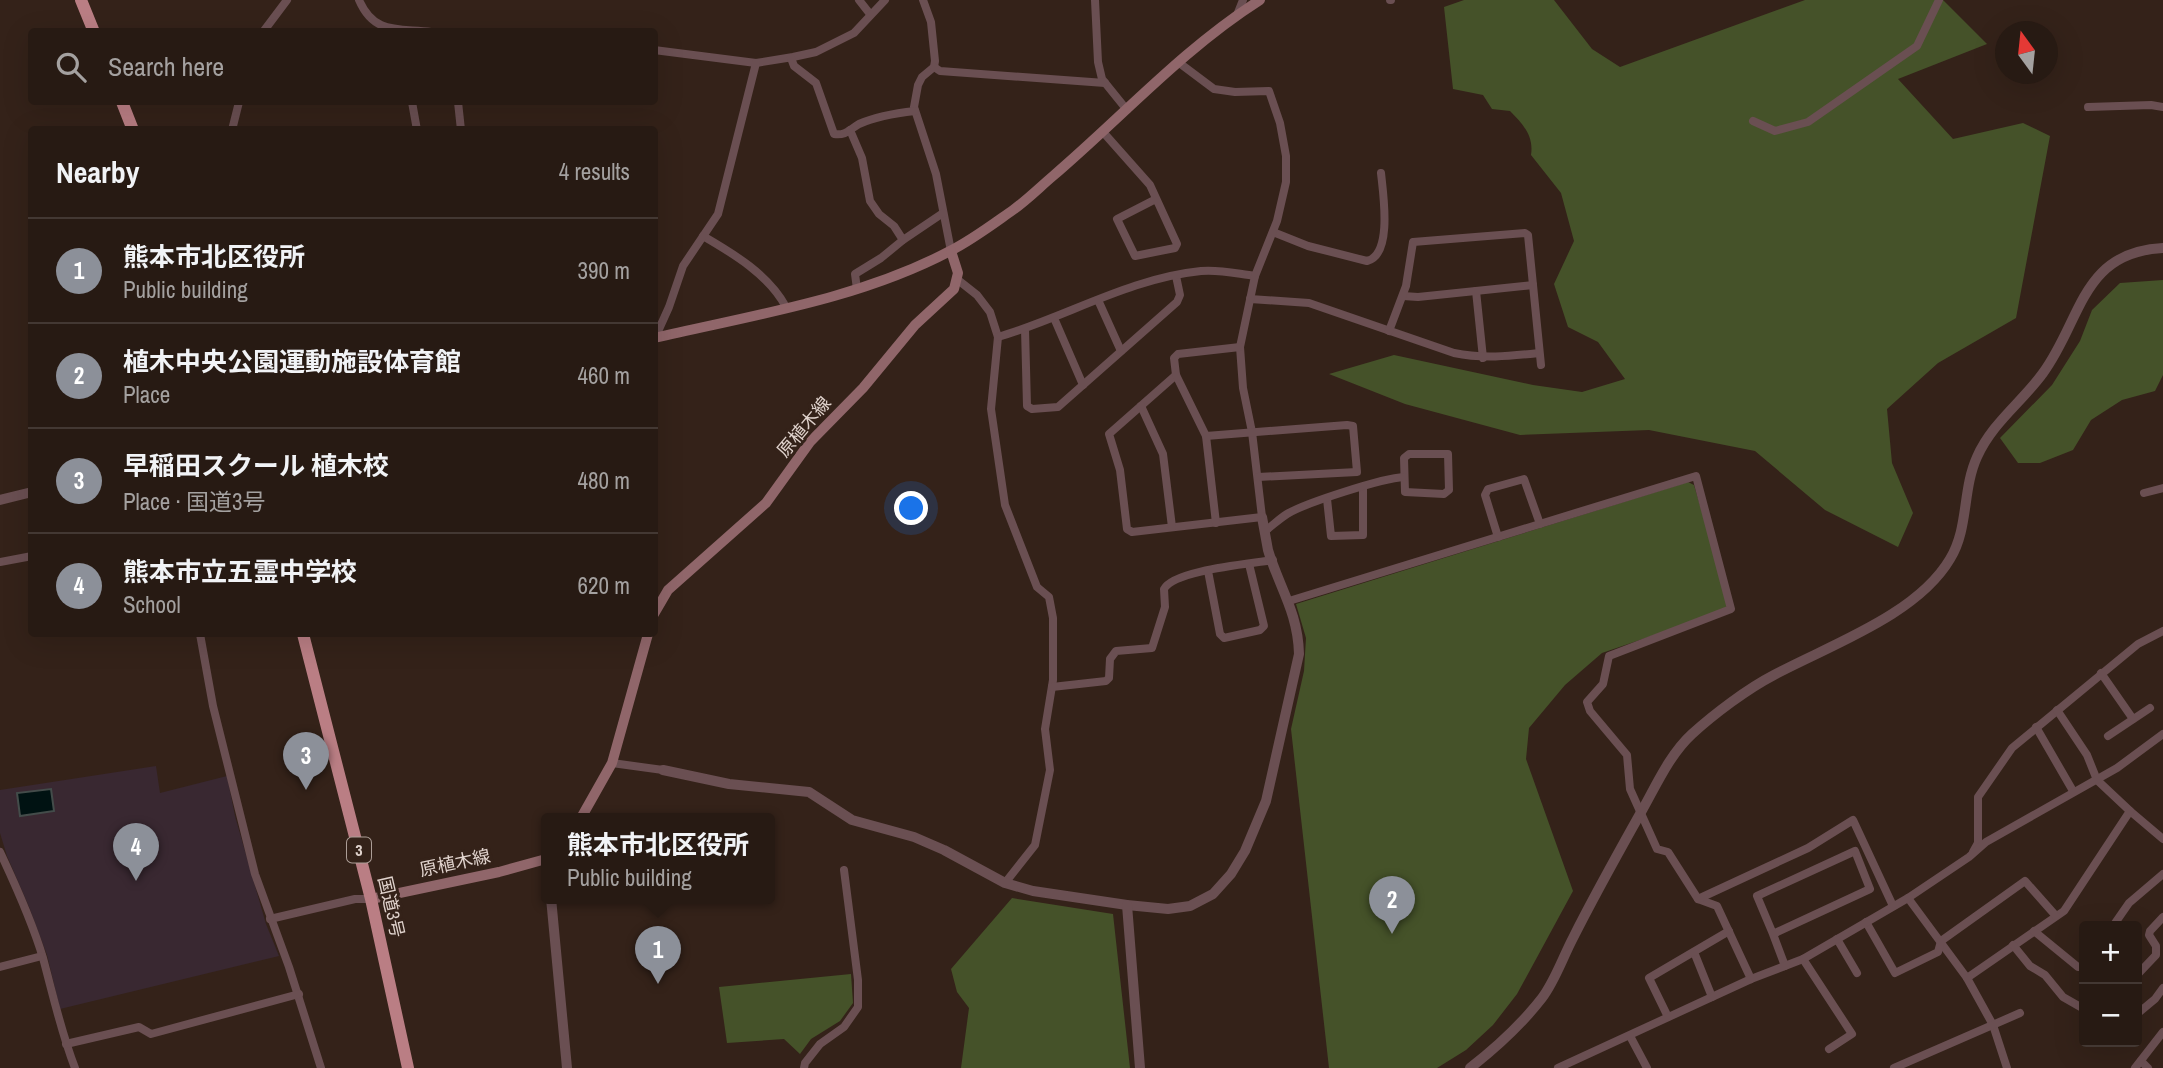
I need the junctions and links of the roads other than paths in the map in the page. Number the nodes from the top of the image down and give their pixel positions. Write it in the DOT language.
graph roads {
  1 [pos="81,0"];
  2 [pos="287,0"];
  3 [pos="359,0"];
  4 [pos="859,0"];
  5 [pos="885,0"];
  6 [pos="923,0"];
  7 [pos="1095,0"];
  8 [pos="1243,0"];
  9 [pos="1260,0"];
  10 [pos="1939,0"];
  11 [pos="870,14"];
  12 [pos="1237,15"];
  13 [pos="92,28"];
  14 [pos="266,28"];
  15 [pos="386,28"];
  16 [pos="658,51"];
  17 [pos="791,58"];
  18 [pos="1178,62"];
  19 [pos="756,63"];
  20 [pos="934,66"];
  21 [pos="1105,83"];
  22 [pos="123,105"];
  23 [pos="238,105"];
  24 [pos="413,105"];
  25 [pos="458,105"];
  26 [pos="2088,107"];
  27 [pos="2163,107"];
  28 [pos="1127,110"];
  29 [pos="915,111"];
  30 [pos="1752,121"];
  31 [pos="131,126"];
  32 [pos="233,126"];
  33 [pos="416,126"];
  34 [pos="461,126"];
  35 [pos="850,130"];
  36 [pos="1103,132"];
  37 [pos="1381,173"];
  38 [pos="1156,199"];
  39 [pos="943,213"];
  40 [pos="1273,232"];
  41 [pos="703,236"];
  42 [pos="903,240"];
  43 [pos="2163,248"];
  44 [pos="951,251"];
  45 [pos="1176,276"];
  46 [pos="1255,276"];
  47 [pos="958,280"];
  48 [pos="1533,285"];
  49 [pos="858,289"];
  50 [pos="1476,291"];
  51 [pos="1403,296"];
  52 [pos="1250,299"];
  53 [pos="1098,300"];
  54 [pos="786,307"];
  55 [pos="1054,318"];
  56 [pos="1025,329"];
  57 [pos="658,331"];
  58 [pos="1389,331"];
  59 [pos="658,337"];
  60 [pos="998,337"];
  61 [pos="1240,347"];
  62 [pos="1121,351"];
  63 [pos="1539,353"];
  64 [pos="1483,358"];
  65 [pos="1541,365"];
  66 [pos="1176,375"];
  67 [pos="1083,385"];
  68 [pos="1141,406"];
  69 [pos="1252,432"];
  70 [pos="1206,436"];
  71 [pos="1357,472"];
  72 [pos="1258,477"];
  73 [pos="1404,477"];
  74 [pos="1361,488"];
  75 [pos="2163,488"];
  76 [pos="28,493"];
  77 [pos="2144,493"];
  78 [pos="0,499"];
  79 [pos="1326,499"];
  80 [pos="1262,517"];
  81 [pos="1216,523"];
  82 [pos="1540,524"];
  83 [pos="1172,527"];
  84 [pos="1265,531"];
  85 [pos="1498,537"];
  86 [pos="28,557"];
  87 [pos="1273,560"];
  88 [pos="0,562"];
  89 [pos="1249,564"];
  90 [pos="1208,571"];
  91 [pos="1289,601"];
  92 [pos="658,607"];
  93 [pos="2163,631"];
  94 [pos="201,637"];
  95 [pos="304,637"];
  96 [pos="647,637"];
  97 [pos="2101,673"];
  98 [pos="1052,687"];
  99 [pos="2150,708"];
  100 [pos="2057,710"];
  101 [pos="2133,719"];
  102 [pos="2036,727"];
  103 [pos="2163,734"];
  104 [pos="2108,736"];
  105 [pos="612,763"];
  106 [pos="663,770"];
  107 [pos="2097,780"];
  108 [pos="2073,791"];
  109 [pos="2130,811"];
  110 [pos="584,813"];
  111 [pos="1640,815"];
  112 [pos="2163,839"];
  113 [pos="1,856"];
  114 [pos="1969,857"];
  115 [pos="541,860"];
  116 [pos="844,870"];
  117 [pos="2163,874"];
  118 [pos="1005,883"];
  119 [pos="1908,898"];
  120 [pos="371,899"];
  121 [pos="1698,899"];
  122 [pos="552,904"];
  123 [pos="1127,905"];
  124 [pos="1893,906"];
  125 [pos="2056,916"];
  126 [pos="2163,917"];
  127 [pos="270,919"];
  128 [pos="2116,921"];
  129 [pos="1866,922"];
  130 [pos="1729,931"];
  131 [pos="2034,931"];
  132 [pos="1773,934"];
  133 [pos="1837,939"];
  134 [pos="1941,941"];
  135 [pos="2013,945"];
  136 [pos="1694,952"];
  137 [pos="42,957"];
  138 [pos="1803,959"];
  139 [pos="1785,966"];
  140 [pos="0,967"];
  141 [pos="2079,967"];
  142 [pos="2142,970"];
  143 [pos="1857,973"];
  144 [pos="1967,978"];
  145 [pos="1751,979"];
  146 [pos="2163,988"];
  147 [pos="299,994"];
  148 [pos="1712,997"];
  149 [pos="2079,1006"];
  150 [pos="2142,1010"];
  151 [pos="2020,1013"];
  152 [pos="1668,1017"];
  153 [pos="1993,1025"];
  154 [pos="2163,1032"];
  155 [pos="1630,1035"];
  156 [pos="66,1044"];
  157 [pos="1829,1049"];
  158 [pos="2138,1064"];
  159 [pos="75,1068"];
  160 [pos="321,1068"];
  161 [pos="408,1068"];
  162 [pos="567,1068"];
  163 [pos="804,1068"];
  164 [pos="1140,1068"];
  165 [pos="1471,1068"];
  166 [pos="1558,1068"];
  167 [pos="1647,1068"];
  168 [pos="1894,1068"];
  169 [pos="2007,1068"];
  170 [pos="2148,1068"];
  1 -- 13 [label="highway"];
  2 -- 14 [label="street"];
  3 -- 15 [label="street"];
  4 -- 11 [label="street"];
  5 -- 11 [label="street"];
  6 -- 20 [label="street"];
  7 -- 21 [label="street"];
  8 -- 12 [label="street"];
  9 -- 12 [label="main road"];
  10 -- 30 [label="street"];
  11 -- 17 [label="street"];
  12 -- 18 [label="main road"];
  16 -- 19 [label="street"];
  17 -- 19 [label="street"];
  17 -- 35 [label="street"];
  18 -- 28 [label="main road"];
  18 -- 40 [label="street"];
  19 -- 41 [label="street"];
  20 -- 21 [label="street"];
  20 -- 29 [label="street"];
  21 -- 28 [label="street"];
  22 -- 31 [label="highway"];
  23 -- 32 [label="street"];
  24 -- 33 [label="street"];
  25 -- 34 [label="street"];
  26 -- 27 [label="street"];
  28 -- 36 [label="main road"];
  29 -- 35 [label="street"];
  29 -- 39 [label="street"];
  35 -- 42 [label="street"];
  36 -- 38 [label="street"];
  36 -- 44 [label="main road"];
  37 -- 40 [label="street"];
  38 -- 38 [label="street"];
  39 -- 42 [label="street"];
  39 -- 44 [label="street"];
  40 -- 46 [label="street"];
  41 -- 54 [label="street"];
  41 -- 57 [label="street"];
  42 -- 49 [label="street"];
  43 -- 111 [label="street"];
  44 -- 47 [label="main road"];
  44 -- 49 [label="main road"];
  45 -- 46 [label="street"];
  45 -- 53 [label="street"];
  45 -- 62 [label="street"];
  46 -- 52 [label="street"];
  47 -- 60 [label="street"];
  47 -- 92 [label="main road, 原植木線"];
  48 -- 50 [label="street"];
  48 -- 51 [label="street"];
  48 -- 63 [label="street"];
  49 -- 54 [label="main road"];
  50 -- 51 [label="street"];
  50 -- 64 [label="street"];
  51 -- 58 [label="street"];
  52 -- 58 [label="street"];
  52 -- 61 [label="street"];
  53 -- 55 [label="street"];
  53 -- 62 [label="street"];
  54 -- 59 [label="main road"];
  55 -- 56 [label="street"];
  55 -- 67 [label="street"];
  56 -- 60 [label="street"];
  56 -- 67 [label="street"];
  58 -- 64 [label="street"];
  60 -- 98 [label="street"];
  61 -- 66 [label="street"];
  61 -- 69 [label="street"];
  62 -- 67 [label="street"];
  63 -- 64 [label="street"];
  63 -- 65 [label="street"];
  66 -- 68 [label="street"];
  66 -- 70 [label="street"];
  68 -- 83 [label="street"];
  68 -- 83 [label="street"];
  69 -- 70 [label="street"];
  69 -- 71 [label="street"];
  69 -- 72 [label="street"];
  70 -- 81 [label="street"];
  71 -- 72 [label="street"];
  71 -- 74 [label="street"];
  72 -- 80 [label="street"];
  73 -- 73 [label="street"];
  73 -- 74 [label="street"];
  74 -- 79 [label="street"];
  74 -- 79 [label="street"];
  75 -- 77 [label="street"];
  76 -- 78 [label="street"];
  79 -- 84 [label="street"];
  80 -- 81 [label="street"];
  80 -- 84 [label="street"];
  81 -- 83 [label="street"];
  82 -- 85 [label="street"];
  82 -- 85 [label="street"];
  82 -- 111 [label="street"];
  84 -- 87 [label="street"];
  85 -- 91 [label="street"];
  86 -- 88 [label="street"];
  87 -- 89 [label="street"];
  87 -- 91 [label="street"];
  89 -- 90 [label="street"];
  89 -- 90 [label="street"];
  90 -- 98 [label="street"];
  91 -- 123 [label="street"];
  93 -- 97 [label="street"];
  94 -- 127 [label="street"];
  95 -- 120 [label="highway, 国道3号 / 3"];
  96 -- 105 [label="main road"];
  97 -- 100 [label="street"];
  97 -- 101 [label="street"];
  98 -- 118 [label="street"];
  99 -- 101 [label="street"];
  100 -- 102 [label="street"];
  100 -- 107 [label="street"];
  101 -- 104 [label="street"];
  102 -- 108 [label="street"];
  102 -- 114 [label="street"];
  103 -- 107 [label="street"];
  105 -- 106 [label="street"];
  105 -- 110 [label="main road"];
  106 -- 118 [label="street"];
  107 -- 108 [label="street"];
  107 -- 109 [label="street"];
  108 -- 114 [label="street"];
  109 -- 112 [label="street"];
  109 -- 125 [label="street"];
  111 -- 121 [label="street"];
  111 -- 165 [label="street"];
  113 -- 137 [label="street"];
  114 -- 119 [label="street"];
  115 -- 120 [label="main road, 原植木線"];
  116 -- 163 [label="street"];
  117 -- 128 [label="street"];
  118 -- 123 [label="street"];
  119 -- 124 [label="street"];
  119 -- 134 [label="street"];
  120 -- 127 [label="street"];
  120 -- 161 [label="highway, 国道3号 / 3"];
  121 -- 124 [label="street"];
  121 -- 130 [label="street"];
  122 -- 162 [label="street"];
  123 -- 164 [label="street"];
  124 -- 129 [label="street"];
  125 -- 131 [label="street"];
  125 -- 134 [label="street"];
  126 -- 142 [label="street"];
  127 -- 147 [label="street"];
  129 -- 133 [label="street"];
  129 -- 134 [label="street"];
  130 -- 136 [label="street"];
  130 -- 145 [label="street"];
  131 -- 135 [label="street"];
  131 -- 141 [label="street"];
  132 -- 132 [label="street"];
  132 -- 139 [label="street"];
  133 -- 138 [label="street"];
  133 -- 143 [label="street"];
  134 -- 144 [label="street"];
  135 -- 144 [label="street"];
  135 -- 149 [label="street"];
  136 -- 148 [label="street"];
  136 -- 152 [label="street"];
  137 -- 140 [label="street"];
  137 -- 156 [label="street"];
  138 -- 139 [label="street"];
  138 -- 157 [label="street"];
  139 -- 145 [label="street"];
  144 -- 153 [label="street"];
  145 -- 148 [label="street"];
  146 -- 150 [label="street"];
  147 -- 156 [label="street"];
  147 -- 160 [label="street"];
  148 -- 152 [label="street"];
  151 -- 153 [label="street"];
  152 -- 155 [label="street"];
  153 -- 168 [label="street"];
  153 -- 169 [label="street"];
  154 -- 158 [label="street"];
  155 -- 166 [label="street"];
  155 -- 167 [label="street"];
  156 -- 159 [label="street"];
  158 -- 170 [label="street"];
}
